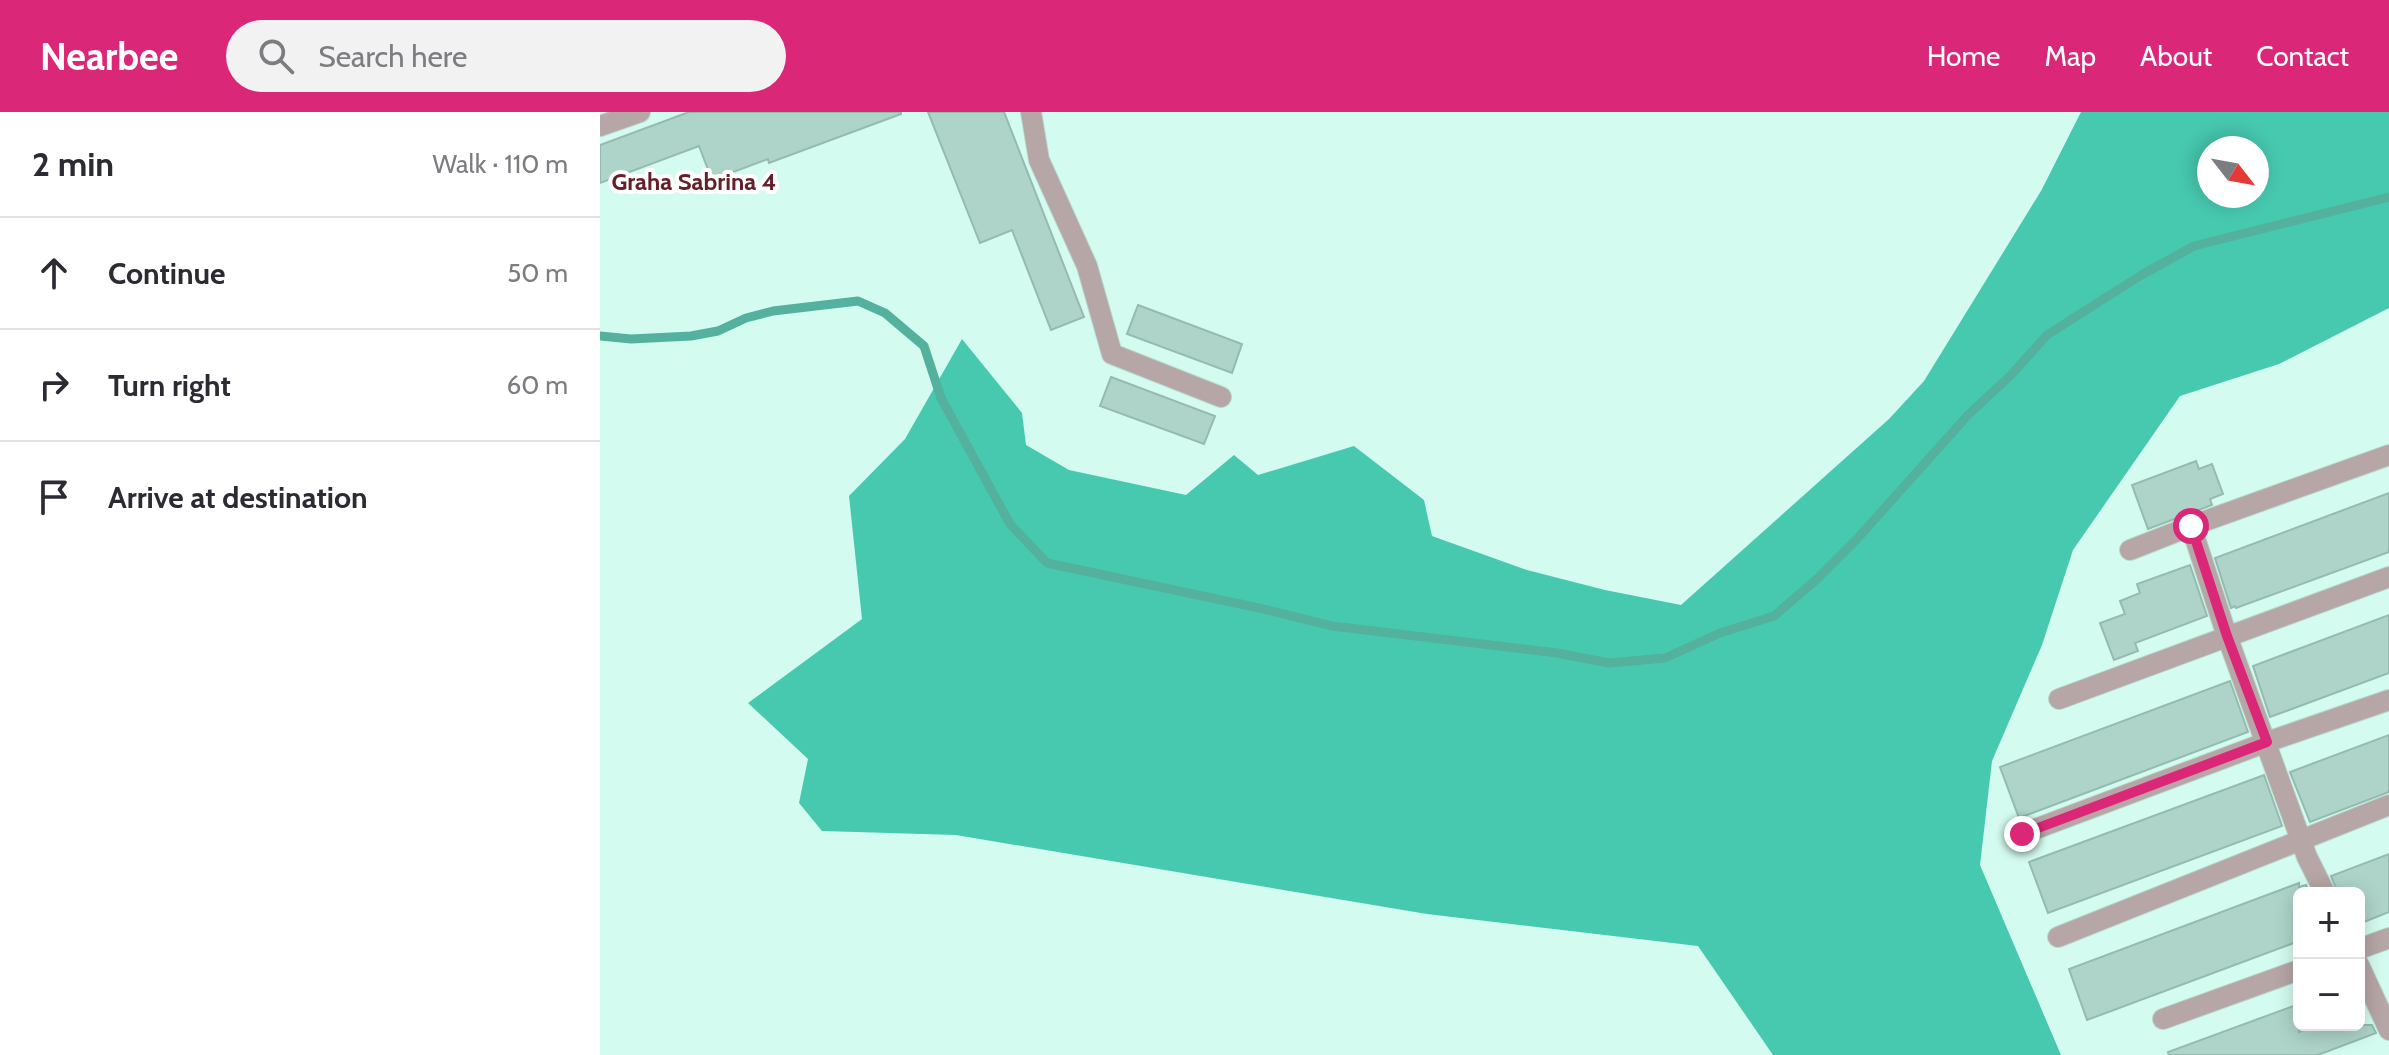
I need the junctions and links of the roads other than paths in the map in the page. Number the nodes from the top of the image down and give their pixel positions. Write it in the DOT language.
graph roads {
  1 [pos="640,112"];
  2 [pos="1031,112"];
  3 [pos="600,126"];
  4 [pos="1221,397"];
  5 [pos="2389,455"];
  6 [pos="2191,526"];
  7 [pos="2130,550"];
  8 [pos="2389,577"];
  9 [pos="2227,636"];
  10 [pos="2059,699"];
  11 [pos="2389,700"];
  12 [pos="2267,742"];
  13 [pos="2389,805"];
  14 [pos="2022,834"];
  15 [pos="2302,840"];
  16 [pos="2322,887"];
  17 [pos="2058,937"];
  18 [pos="2389,938"];
  19 [pos="2365,947"];
  20 [pos="2293,972"];
  21 [pos="2365,978"];
  22 [pos="2163,1019"];
  23 [pos="2389,1030"];
  1 -- 3 [label="street"];
  2 -- 4 [label="street"];
  5 -- 6 [label="street"];
  6 -- 7 [label="street"];
  6 -- 9 [label="street"];
  8 -- 9 [label="street"];
  9 -- 10 [label="street"];
  9 -- 12 [label="street"];
  11 -- 12 [label="street"];
  12 -- 14 [label="street"];
  12 -- 15 [label="street"];
  13 -- 15 [label="street"];
  15 -- 16 [label="street"];
  15 -- 17 [label="street"];
  18 -- 19 [label="street"];
  20 -- 22 [label="street"];
  21 -- 23 [label="street"];
}
